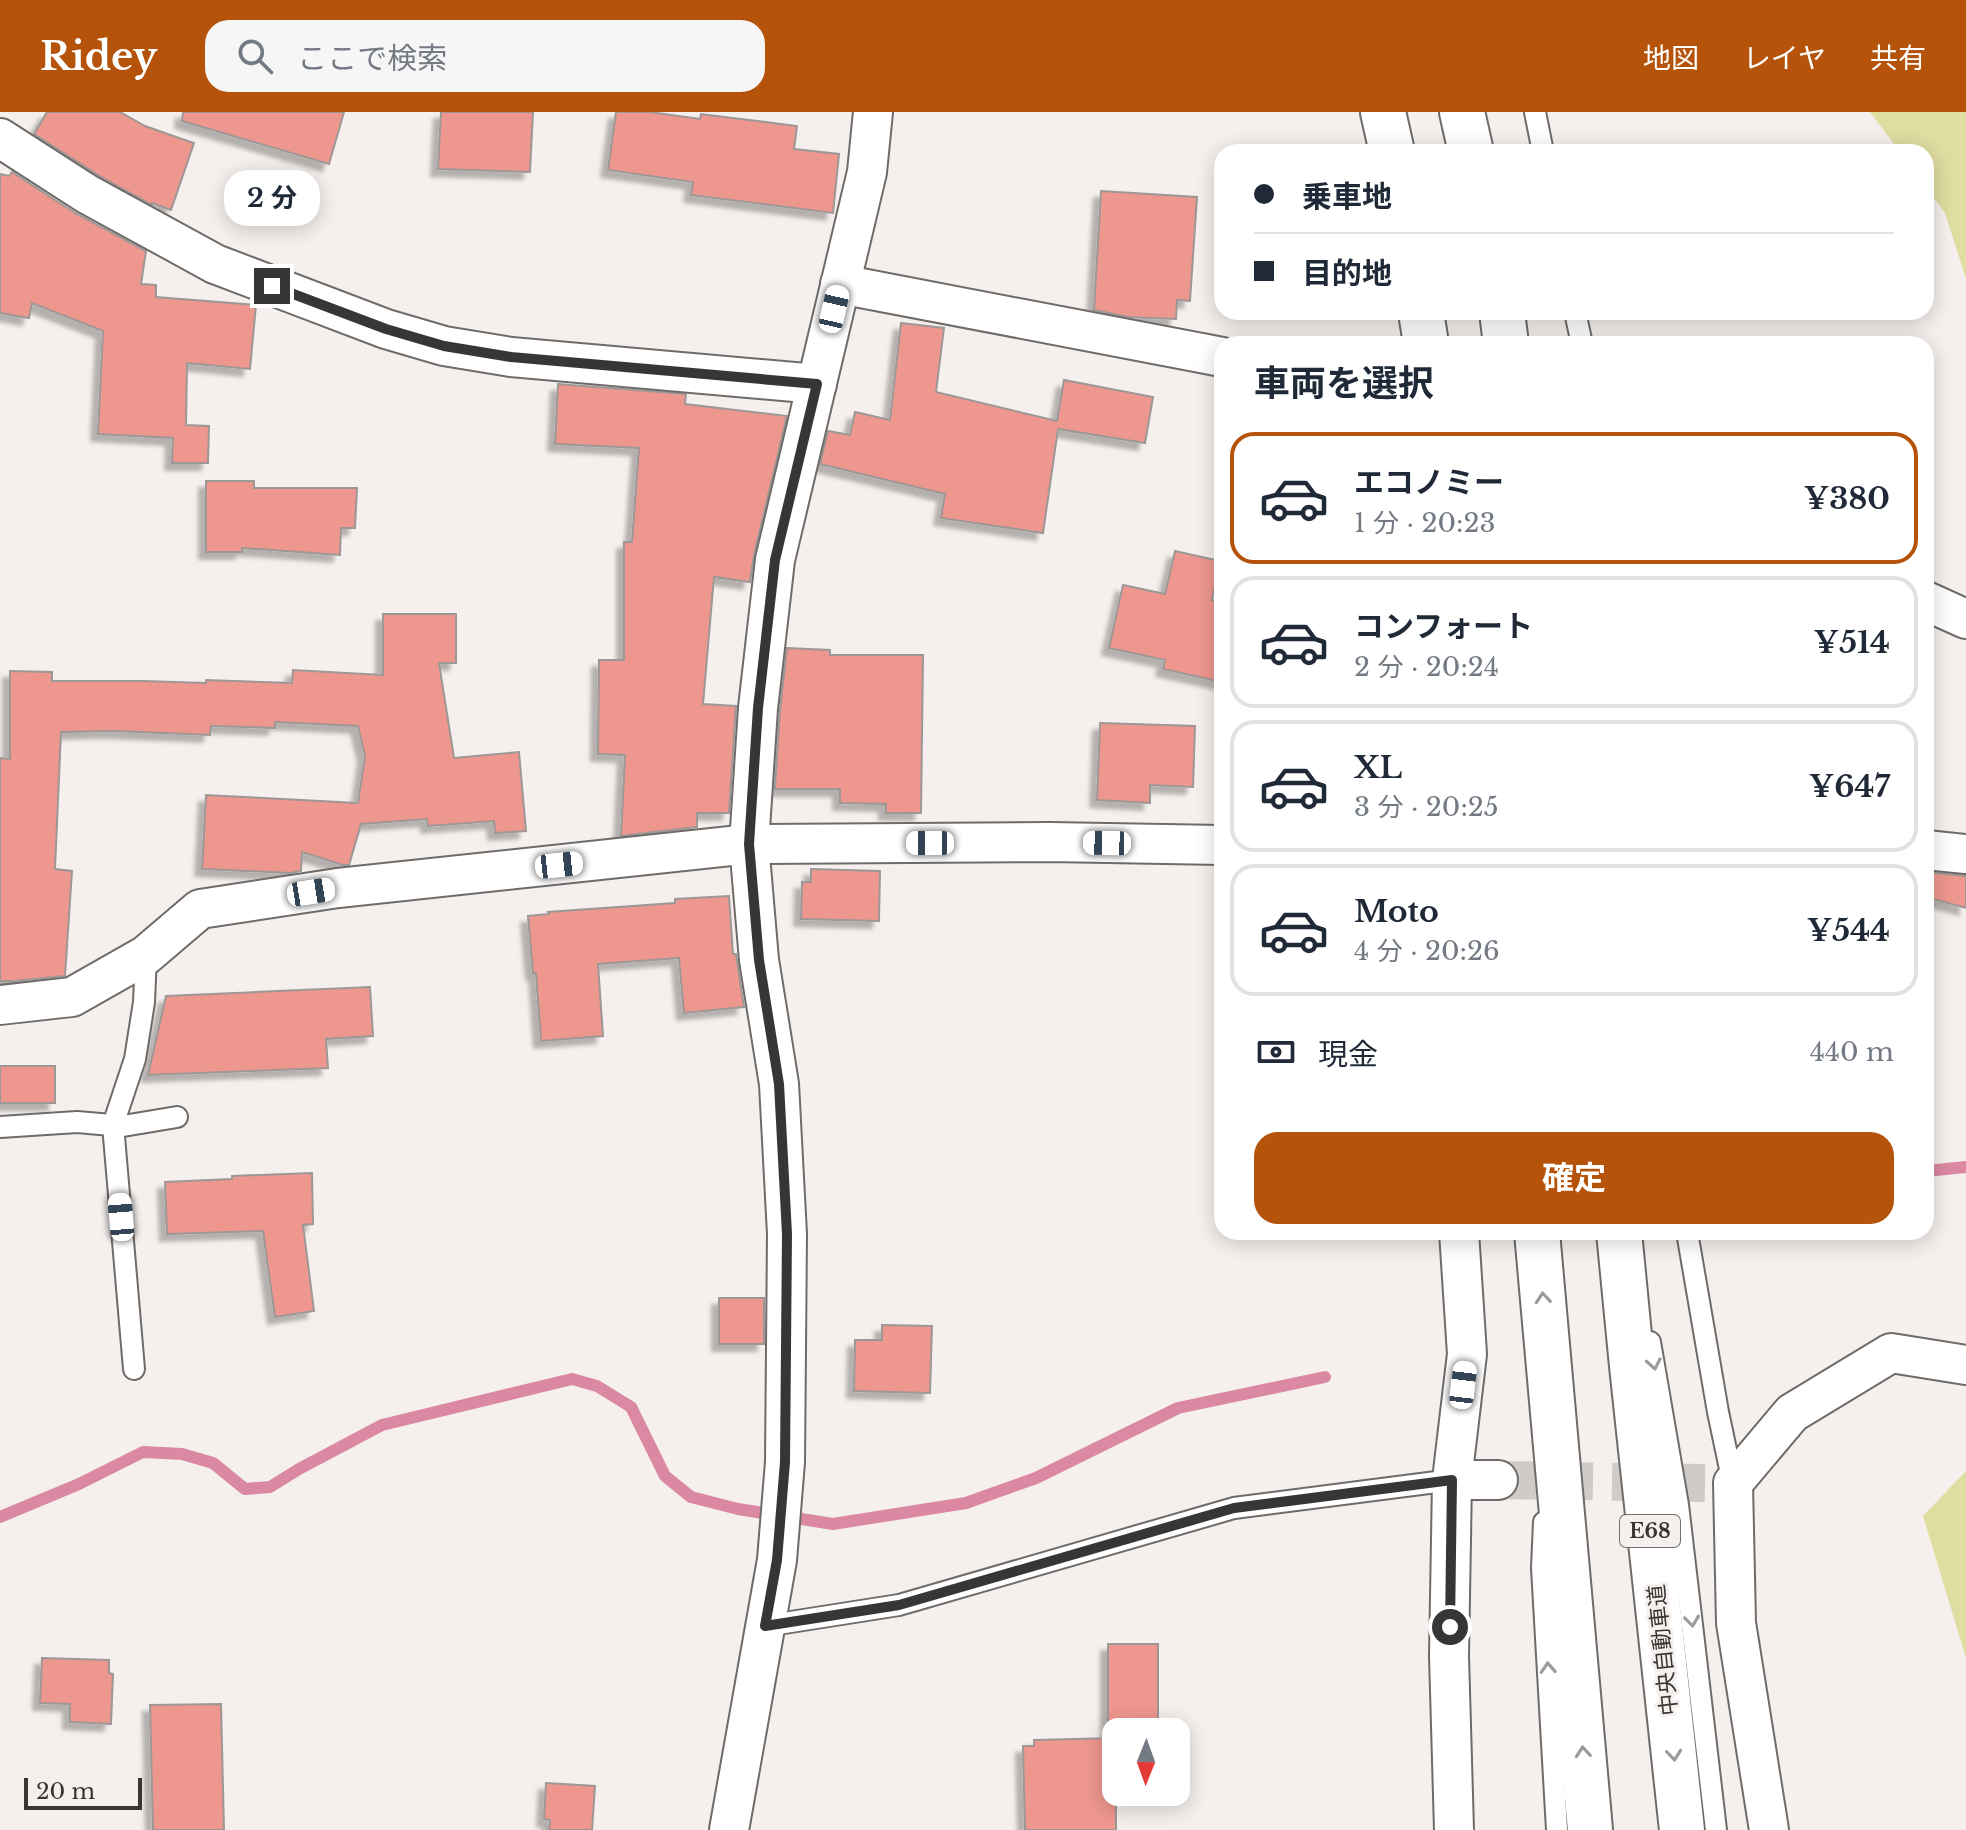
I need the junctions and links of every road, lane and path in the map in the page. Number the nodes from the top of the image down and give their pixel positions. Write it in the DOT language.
graph roads {
  1 [pos="873,112"];
  2 [pos="1383,112"];
  3 [pos="1462,112"];
  4 [pos="1535,112"];
  5 [pos="0,138"];
  6 [pos="1390,144"];
  7 [pos="1469,144"];
  8 [pos="1541,144"];
  9 [pos="840,284"];
  10 [pos="1214,355"];
  11 [pos="817,384"];
  12 [pos="1934,605"];
  13 [pos="1966,619"];
  14 [pos="749,844"];
  15 [pos="1214,845"];
  16 [pos="1934,851"];
  17 [pos="1966,854"];
  18 [pos="146,955"];
  19 [pos="0,1005"];
  20 [pos="177,1117"];
  21 [pos="113,1125"];
  22 [pos="0,1127"];
  23 [pos="1460,1240"];
  24 [pos="1538,1240"];
  25 [pos="1620,1240"];
  26 [pos="1632,1240"];
  27 [pos="1688,1240"];
  28 [pos="1548,1353"];
  29 [pos="1966,1365"];
  30 [pos="134,1369"];
  31 [pos="1452,1480"];
  32 [pos="1498,1480"];
  33 [pos="1719,1483"];
  34 [pos="765,1626"];
  35 [pos="729,1830"];
  36 [pos="1454,1830"];
  37 [pos="1557,1830"];
  38 [pos="1590,1830"];
  39 [pos="1682,1830"];
  40 [pos="1716,1830"];
  41 [pos="1769,1830"];
  1 -- 9 [label="street"];
  2 -- 6 [label="highway"];
  3 -- 7 [label="highway"];
  4 -- 8 [label="lane"];
  5 -- 11 [label="street"];
  9 -- 10 [label="street"];
  9 -- 11 [label="street"];
  11 -- 14 [label="street"];
  12 -- 13 [label="street"];
  14 -- 15 [label="street"];
  14 -- 18 [label="street"];
  14 -- 34 [label="street"];
  16 -- 17 [label="street"];
  18 -- 19 [label="street"];
  18 -- 21 [label="lane"];
  20 -- 21 [label="lane"];
  21 -- 22 [label="lane"];
  21 -- 30 [label="lane"];
  23 -- 31 [label="street"];
  28 -- 24 [label="highway, one-way"];
  25 -- 39 [label="highway, 中央自動車道 / E68, one-way"];
  26 -- 40 [label="lane, one-way"];
  27 -- 33 [label="lane"];
  37 -- 28 [label="lane, one-way"];
  38 -- 28 [label="highway, one-way"];
  29 -- 33 [label="street"];
  31 -- 32 [label="street"];
  31 -- 34 [label="lane"];
  31 -- 36 [label="street"];
  33 -- 41 [label="street"];
  34 -- 35 [label="street"];
}
